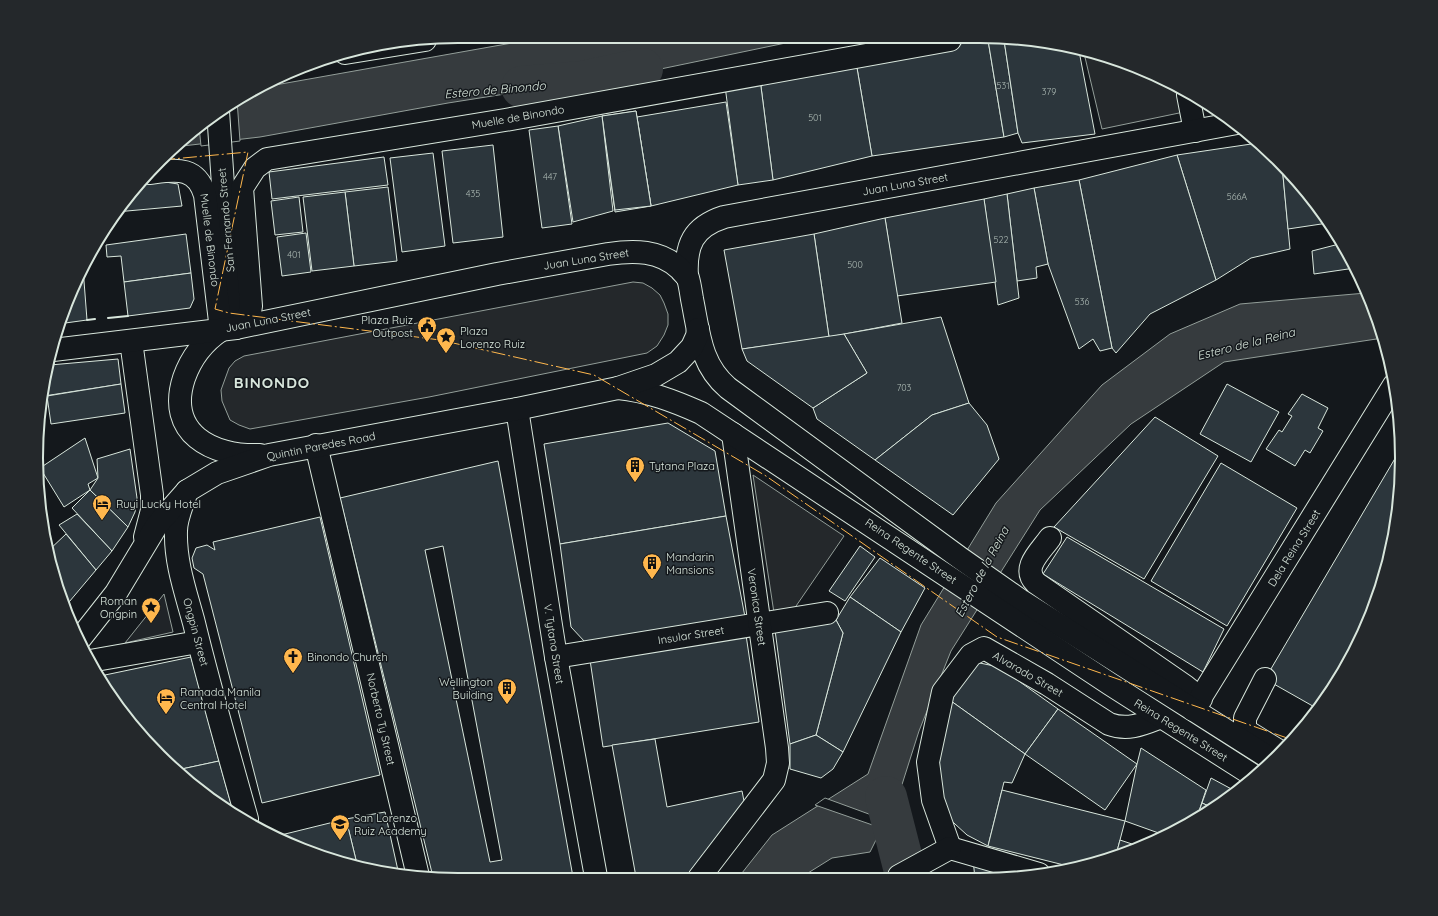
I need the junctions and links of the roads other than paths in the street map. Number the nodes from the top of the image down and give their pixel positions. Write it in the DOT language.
graph roads {
  1 [pos="933,43"];
  2 [pos="1189,100"];
  3 [pos="219,119"];
  4 [pos="1227,125"];
  5 [pos="1196,131"];
  6 [pos="158,172"];
  7 [pos="687,277"];
  8 [pos="228,329"];
  9 [pos="698,329"];
  10 [pos="131,341"];
  11 [pos="57,349"];
  12 [pos="618,388"];
  13 [pos="1389,393"];
  14 [pos="517,409"];
  15 [pos="733,434"];
  16 [pos="316,445"];
  17 [pos="269,455"];
  18 [pos="187,491"];
  19 [pos="1050,538"];
  20 [pos="141,551"];
  21 [pos="954,567"];
  22 [pos="1014,608"];
  23 [pos="827,613"];
  24 [pos="760,624"];
  25 [pos="83,635"];
  26 [pos="198,642"];
  27 [pos="556,657"];
  28 [pos="96,660"];
  29 [pos="1265,679"];
  30 [pos="1197,704"];
  31 [pos="1161,717"];
  32 [pos="1275,749"];
  33 [pos="1268,756"];
  34 [pos="1250,773"];
  35 [pos="246,814"];
  36 [pos="950,848"];
  37 [pos="417,870"];
  38 [pos="1025,870"];
  39 [pos="595,873"];
  40 [pos="703,873"];
  41 [pos="904,873"];
  1 -- 8 [label="street, Muelle de Binondo"];
  2 -- 5 [label="street"];
  3 -- 8 [label="street, San Fernando Street"];
  4 -- 5 [label="street, Juan Luna Street"];
  5 -- 7 [label="street, Juan Luna Street"];
  6 -- 8 [label="street, Muelle de Binondo"];
  7 -- 8 [label="street, Juan Luna Street"];
  7 -- 9 [label="street"];
  8 -- 10 [label="street, Juan Luna Street"];
  8 -- 17 [label="street"];
  9 -- 12 [label="street"];
  9 -- 21 [label="street, Reina Regente Street"];
  10 -- 11 [label="street, Juan Luna Street"];
  10 -- 20 [label="street"];
  12 -- 14 [label="street, Quintin Paredes Road"];
  12 -- 15 [label="street, Reina Regente Street"];
  13 -- 30 [label="street, Dela Reina Street"];
  14 -- 16 [label="street, Quintin Paredes Road"];
  14 -- 27 [label="street, V. Tytana Street"];
  15 -- 21 [label="street, Reina Regente Street"];
  15 -- 24 [label="street, Veronica Street"];
  16 -- 17 [label="street, Quintin Paredes Road"];
  16 -- 37 [label="street, Norberto Ty Street"];
  17 -- 18 [label="street, Quintin Paredes Road"];
  18 -- 20 [label="street, Quintin Paredes Road"];
  18 -- 26 [label="street, Ongpin Street"];
  19 -- 30 [label="street"];
  20 -- 25 [label="street, Quintin Paredes Road"];
  21 -- 22 [label="street, Reina Regente Street"];
  22 -- 30 [label="street, Reina Regente Street"];
  22 -- 31 [label="street, Reina Regente Street"];
  23 -- 24 [label="street, Insular Street"];
  24 -- 27 [label="street, Insular Street"];
  24 -- 40 [label="street, Veronica Street"];
  26 -- 28 [label="street"];
  26 -- 35 [label="street, Ongpin Street"];
  27 -- 39 [label="street, V. Tytana Street"];
  29 -- 32 [label="street"];
  30 -- 33 [label="street, Reina Regente Street"];
  31 -- 34 [label="street, Reina Regente Street"];
  31 -- 36 [label="street, Alvarado Street"];
  36 -- 38 [label="street"];
  36 -- 41 [label="street"];
}
